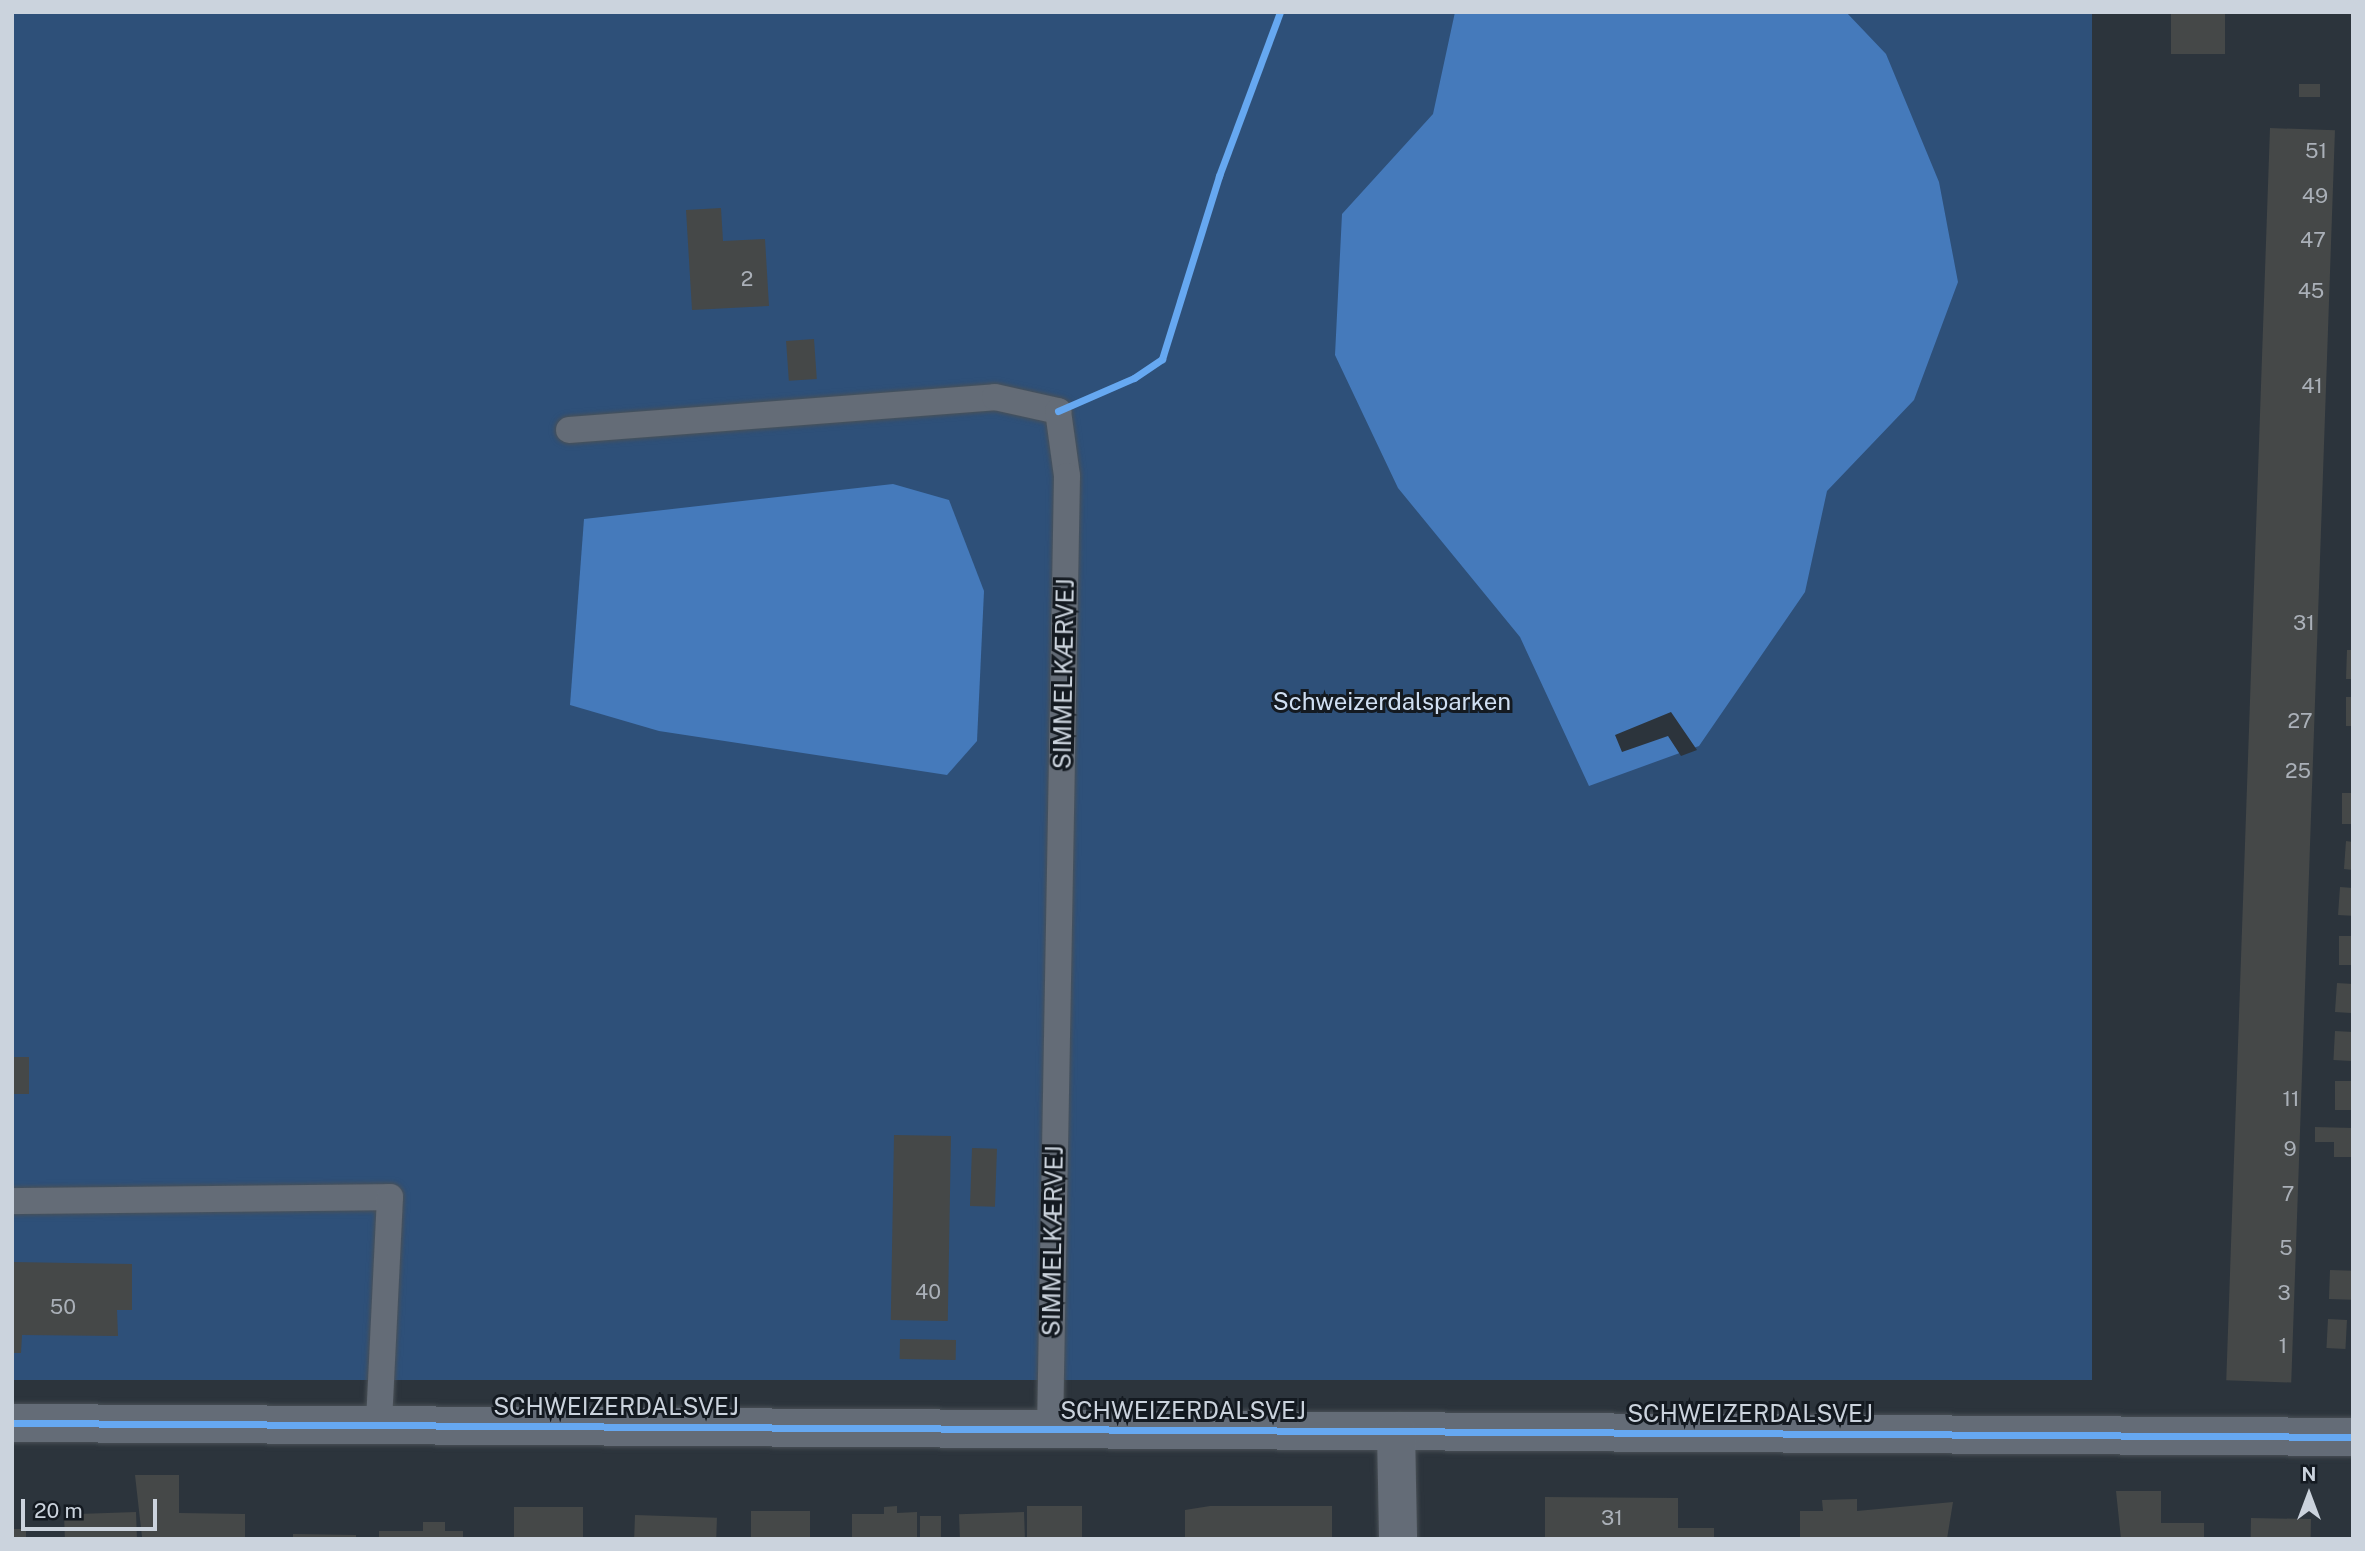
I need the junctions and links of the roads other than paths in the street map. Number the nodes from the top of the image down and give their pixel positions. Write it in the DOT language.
graph roads {
  1 [pos="569,430"];
  2 [pos="12,1202"];
  3 [pos="12,1423"];
  4 [pos="379,1425"];
  5 [pos="1050,1429"];
  6 [pos="1396,1432"];
  7 [pos="2353,1437"];
  8 [pos="1398,1539"];
  1 -- 5 [label="lane, SIMMELKÆRVEJ"];
  2 -- 4 [label="lane"];
  3 -- 4 [label="street, SCHWEIZERDALSVEJ"];
  4 -- 5 [label="street, SCHWEIZERDALSVEJ"];
  5 -- 6 [label="street, SCHWEIZERDALSVEJ"];
  6 -- 7 [label="street, SCHWEIZERDALSVEJ"];
  6 -- 8 [label="street"];
}
